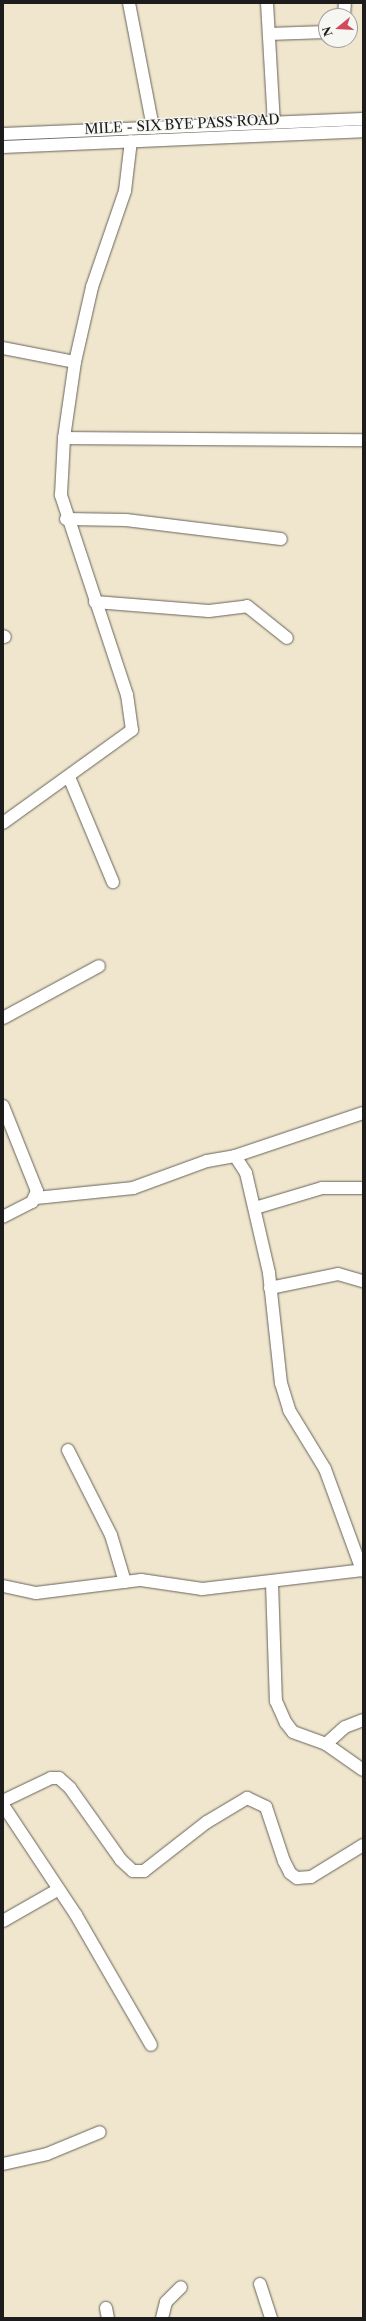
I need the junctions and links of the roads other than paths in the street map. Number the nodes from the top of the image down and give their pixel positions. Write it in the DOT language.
graph roads {
  1 [pos="129,3"];
  2 [pos="267,3"];
  3 [pos="318,32"];
  4 [pos="268,34"];
  5 [pos="363,119"];
  6 [pos="274,123"];
  7 [pos="153,128"];
  8 [pos="363,131"];
  9 [pos="3,134"];
  10 [pos="131,141"];
  11 [pos="3,147"];
  12 [pos="3,348"];
  13 [pos="75,362"];
  14 [pos="64,438"];
  15 [pos="363,440"];
  16 [pos="66,519"];
  17 [pos="281,539"];
  18 [pos="95,602"];
  19 [pos="287,638"];
  20 [pos="69,777"];
  21 [pos="3,823"];
  22 [pos="114,882"];
  23 [pos="99,966"];
  24 [pos="3,1018"];
  25 [pos="3,1106"];
  26 [pos="363,1113"];
  27 [pos="235,1156"];
  28 [pos="363,1188"];
  29 [pos="36,1198"];
  30 [pos="255,1208"];
  31 [pos="3,1217"];
  32 [pos="363,1281"];
  33 [pos="270,1288"];
  34 [pos="68,1450"];
  35 [pos="363,1570"];
  36 [pos="125,1582"];
  37 [pos="272,1582"];
  38 [pos="3,1586"];
  39 [pos="363,1720"];
  40 [pos="326,1744"];
  41 [pos="363,1770"];
  42 [pos="3,1800"];
  43 [pos="3,1805"];
  44 [pos="363,1845"];
  45 [pos="58,1889"];
  46 [pos="3,1921"];
  47 [pos="151,2045"];
  48 [pos="100,2132"];
  49 [pos="3,2164"];
  50 [pos="260,2284"];
  51 [pos="180,2287"];
  52 [pos="162,2318"];
  53 [pos="271,2318"];
  1 -- 7 [label="street"];
  2 -- 4 [label="street"];
  3 -- 4 [label="street"];
  4 -- 6 [label="street"];
  5 -- 6 [label="street"];
  6 -- 7 [label="street"];
  7 -- 9 [label="street"];
  8 -- 10 [label="street, MILE - SIX BYE PASS ROAD"];
  10 -- 11 [label="street, MILE - SIX BYE PASS ROAD"];
  10 -- 13 [label="street"];
  12 -- 13 [label="street"];
  13 -- 14 [label="street"];
  14 -- 15 [label="street"];
  14 -- 16 [label="street"];
  16 -- 17 [label="street"];
  16 -- 18 [label="street"];
  18 -- 19 [label="street"];
  18 -- 20 [label="street"];
  20 -- 21 [label="street"];
  20 -- 22 [label="street"];
  23 -- 24 [label="street"];
  25 -- 29 [label="street"];
  26 -- 27 [label="street"];
  27 -- 29 [label="street"];
  27 -- 30 [label="street"];
  28 -- 30 [label="street"];
  29 -- 31 [label="street"];
  30 -- 33 [label="street"];
  32 -- 33 [label="street"];
  33 -- 35 [label="street"];
  34 -- 36 [label="street"];
  35 -- 37 [label="street"];
  36 -- 37 [label="street"];
  36 -- 38 [label="street"];
  37 -- 40 [label="street"];
  39 -- 40 [label="street"];
  40 -- 41 [label="street"];
  42 -- 44 [label="street"];
  43 -- 45 [label="street"];
  45 -- 46 [label="street"];
  45 -- 47 [label="street"];
  48 -- 49 [label="street"];
  50 -- 53 [label="street"];
  51 -- 52 [label="street"];
}
